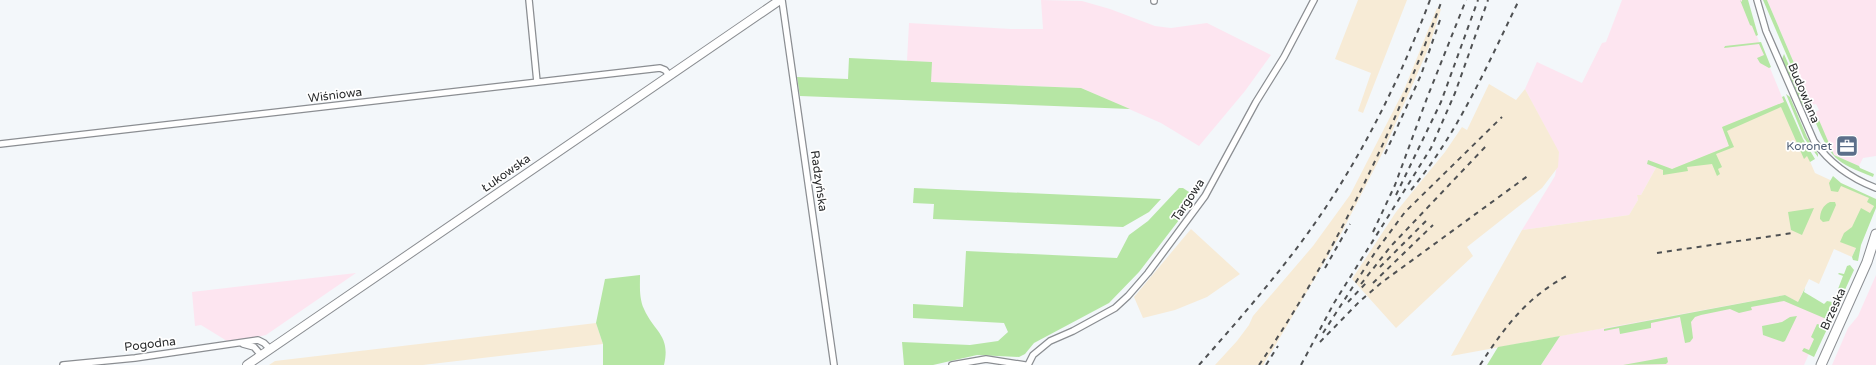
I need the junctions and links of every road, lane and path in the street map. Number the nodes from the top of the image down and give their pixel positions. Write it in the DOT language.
graph roads {
  1 [pos="529,0"];
  2 [pos="781,0"];
  3 [pos="1314,0"];
  4 [pos="1757,0"];
  5 [pos="669,75"];
  6 [pos="537,82"];
  7 [pos="0,144"];
  8 [pos="1876,188"];
  9 [pos="1876,234"];
  10 [pos="1876,247"];
  11 [pos="1867,262"];
  12 [pos="239,344"];
  13 [pos="270,349"];
  14 [pos="261,355"];
  15 [pos="64,365"];
  16 [pos="247,365"];
  17 [pos="834,365"];
  18 [pos="952,365"];
  19 [pos="1025,365"];
  20 [pos="1028,365"];
  21 [pos="1821,365"];
  1 -- 6 [label="street"];
  2 -- 5 [label="main road, Łukowska"];
  2 -- 17 [label="street, Radzyńska"];
  3 -- 20 [label="street, Targowa"];
  4 -- 8 [label="street, Budowlana"];
  5 -- 6 [label="street, Wiśniowa"];
  5 -- 13 [label="main road, Łukowska"];
  6 -- 7 [label="street, Wiśniowa"];
  9 -- 11 [label="main road, Brzeska"];
  10 -- 11 [label="main road, Brzeska"];
  11 -- 21 [label="main road, Brzeska"];
  12 -- 13 [label="street, Pogodna"];
  12 -- 14 [label="street, Pogodna"];
  12 -- 15 [label="street, Pogodna"];
  13 -- 14 [label="main road, Łukowska"];
  14 -- 16 [label="main road, Łukowska"];
  18 -- 19 [label="street"];
}
